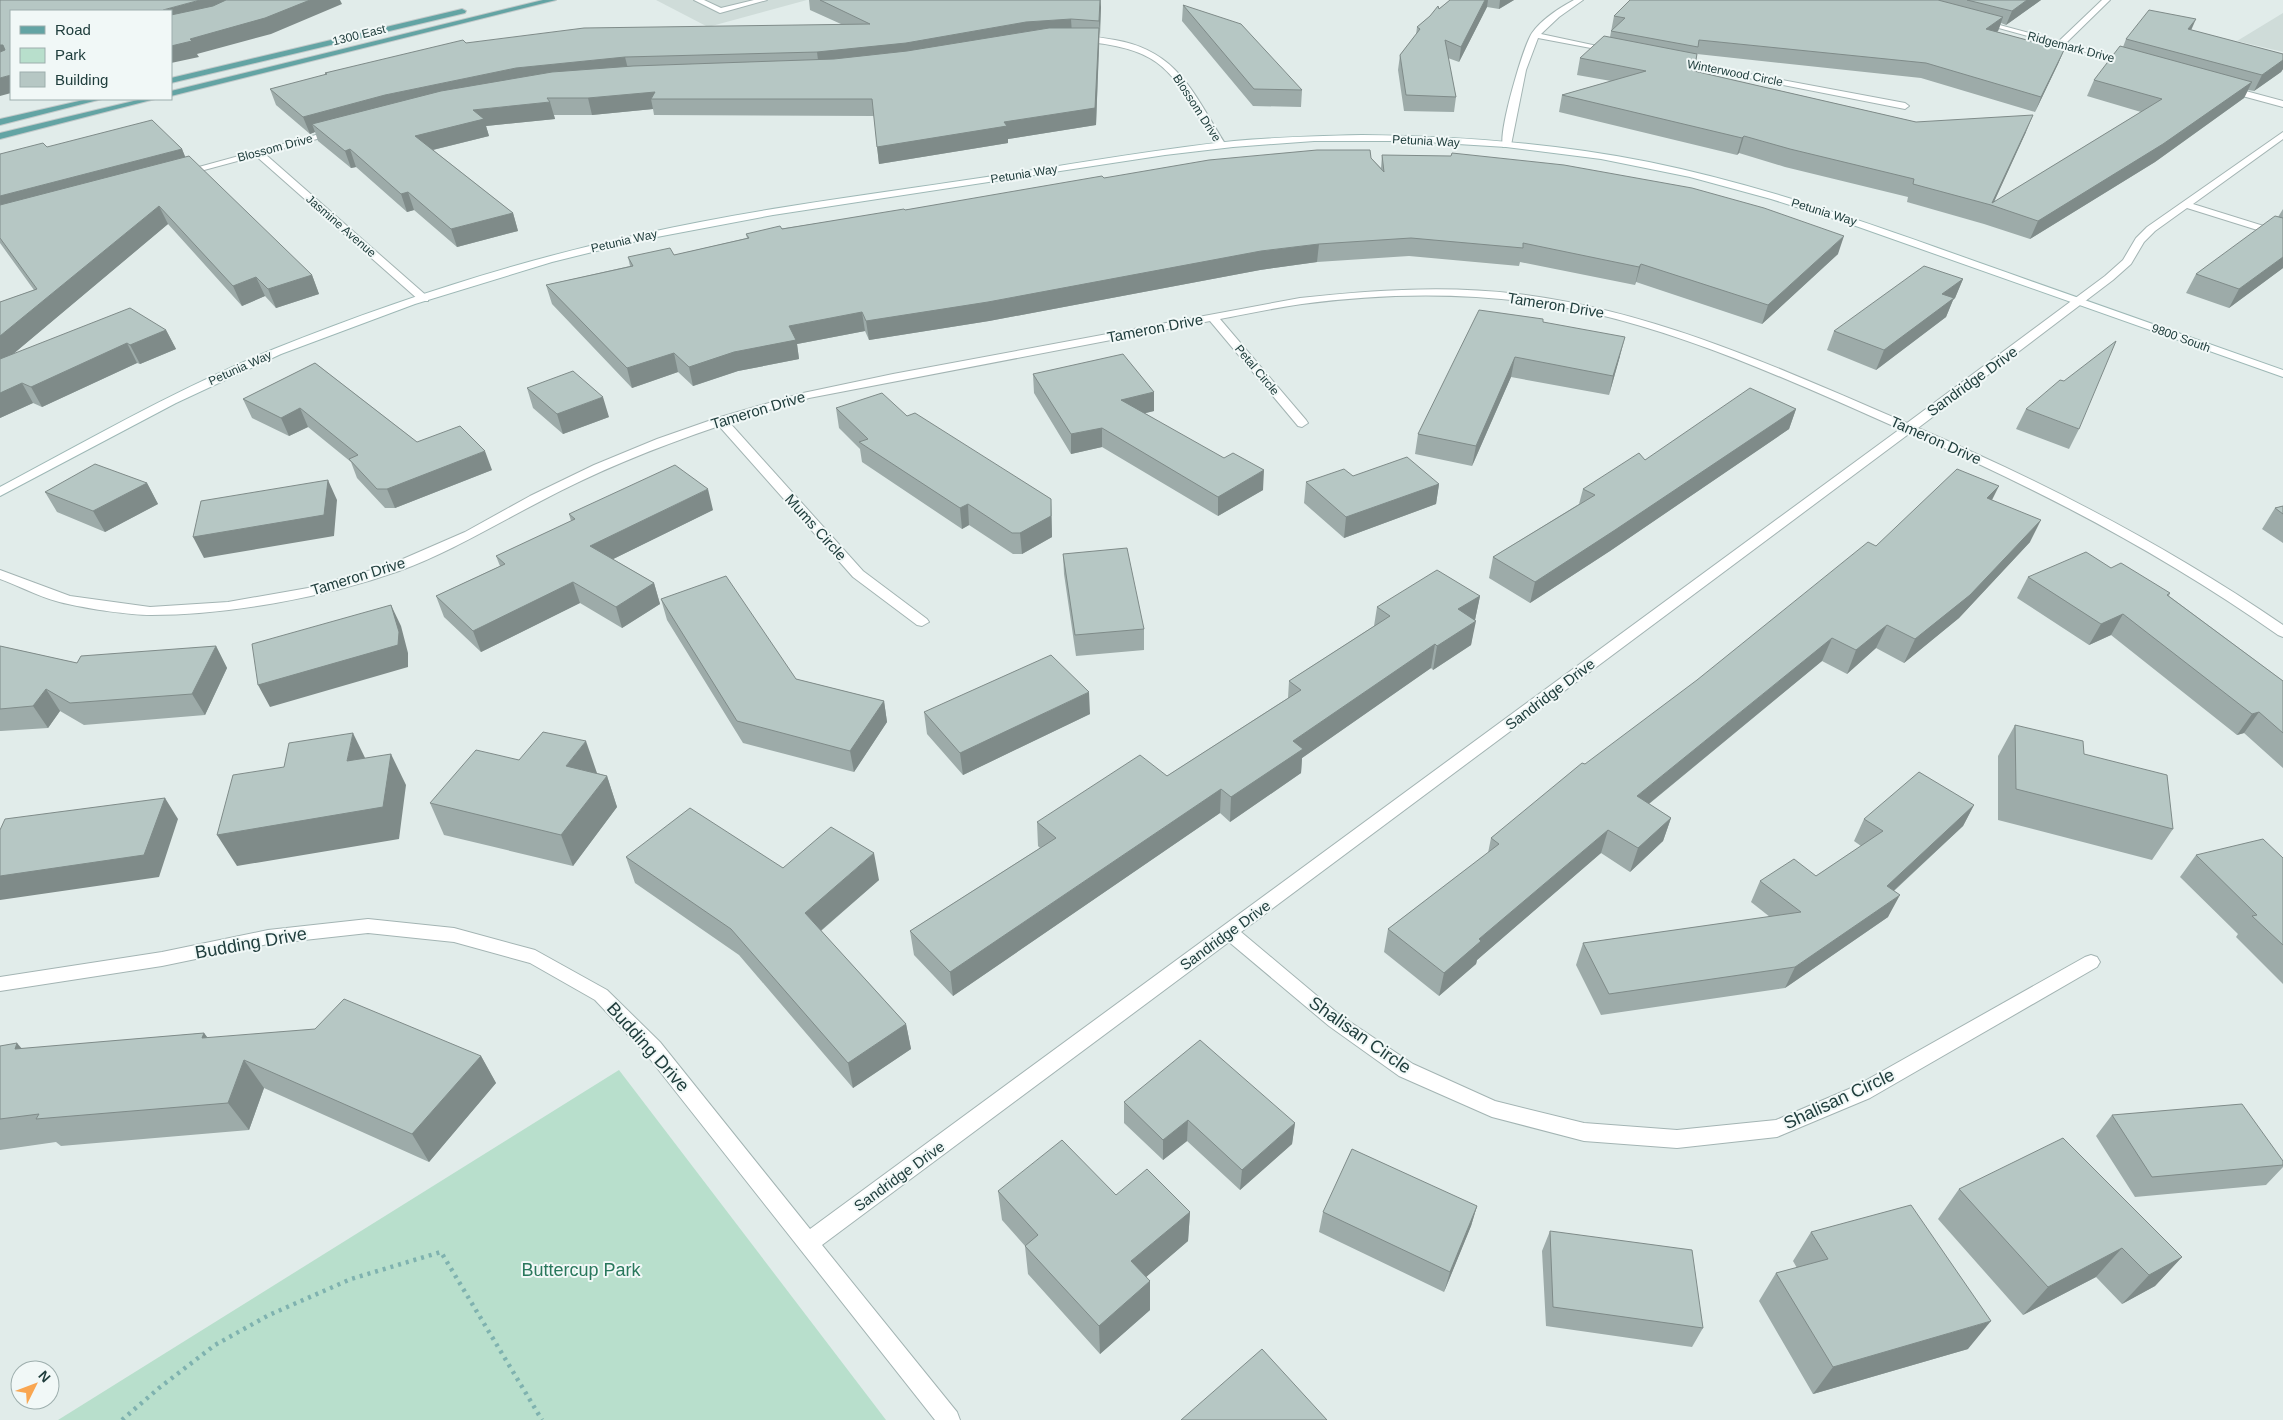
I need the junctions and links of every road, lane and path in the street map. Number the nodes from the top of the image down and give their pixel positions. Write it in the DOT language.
graph roads {
  1 [pos="552,0"];
  2 [pos="698,0"];
  3 [pos="762,0"];
  4 [pos="1578,0"];
  5 [pos="2106,0"];
  6 [pos="471,9"];
  7 [pos="1968,19"];
  8 [pos="1535,35"];
  9 [pos="1068,39"];
  10 [pos="2061,44"];
  11 [pos="1620,51"];
  12 [pos="1669,60"];
  13 [pos="2141,66"];
  14 [pos="172,81"];
  15 [pos="2217,86"];
  16 [pos="172,94"];
  17 [pos="94,100"];
  18 [pos="147,100"];
  19 [pos="2283,104"];
  20 [pos="1905,106"];
  21 [pos="0,122"];
  22 [pos="343,130"];
  23 [pos="2283,135"];
  24 [pos="0,136"];
  25 [pos="1221,145"];
  26 [pos="1506,145"];
  27 [pos="258,153"];
  28 [pos="172,176"];
  29 [pos="2184,204"];
  30 [pos="2283,235"];
  31 [pos="424,299"];
  32 [pos="2079,301"];
  33 [pos="1212,317"];
  34 [pos="2283,374"];
  35 [pos="721,421"];
  36 [pos="1302,423"];
  37 [pos="1909,428"];
  38 [pos="0,492"];
  39 [pos="0,574"];
  40 [pos="922,622"];
  41 [pos="2283,632"];
  42 [pos="1229,932"];
  43 [pos="2091,962"];
  44 [pos="0,984"];
  45 [pos="808,1243"];
  46 [pos="122,1420"];
  47 [pos="542,1420"];
  48 [pos="949,1420"];
  1 -- 16 [label="main road, 1300 East"];
  2 -- 3 [label="street"];
  4 -- 8 [label="street"];
  5 -- 10 [label="street"];
  6 -- 14 [label="main road, 1300 East"];
  7 -- 10 [label="street, Ridgemark Drive"];
  8 -- 11 [label="street"];
  8 -- 26 [label="street"];
  9 -- 25 [label="street, Blossom Drive"];
  10 -- 13 [label="street, Ridgemark Drive"];
  12 -- 20 [label="street, Winterwood Circle"];
  15 -- 19 [label="street"];
  17 -- 21 [label="main road"];
  18 -- 24 [label="main road"];
  22 -- 27 [label="street, Blossom Drive"];
  23 -- 29 [label="street, Sandridge Drive"];
  25 -- 26 [label="street, Petunia Way"];
  25 -- 31 [label="street, Petunia Way"];
  26 -- 32 [label="street, Petunia Way"];
  27 -- 28 [label="street, Blossom Drive"];
  27 -- 31 [label="street, Jasmine Avenue"];
  29 -- 30 [label="street"];
  29 -- 32 [label="street, Sandridge Drive"];
  31 -- 38 [label="street, Petunia Way"];
  32 -- 34 [label="street, 9800 South"];
  32 -- 37 [label="street, Sandridge Drive"];
  33 -- 35 [label="street, Tameron Drive"];
  33 -- 36 [label="street, Petal Circle"];
  33 -- 37 [label="street, Tameron Drive"];
  35 -- 39 [label="street, Tameron Drive"];
  35 -- 40 [label="street, Mums Circle"];
  37 -- 41 [label="street, Tameron Drive"];
  37 -- 42 [label="street, Sandridge Drive"];
  42 -- 43 [label="street, Shalisan Circle"];
  42 -- 45 [label="street, Sandridge Drive"];
  44 -- 45 [label="street, Budding Drive"];
  45 -- 48 [label="street, Budding Drive"];
  46 -- 47 [label="path"];
}
